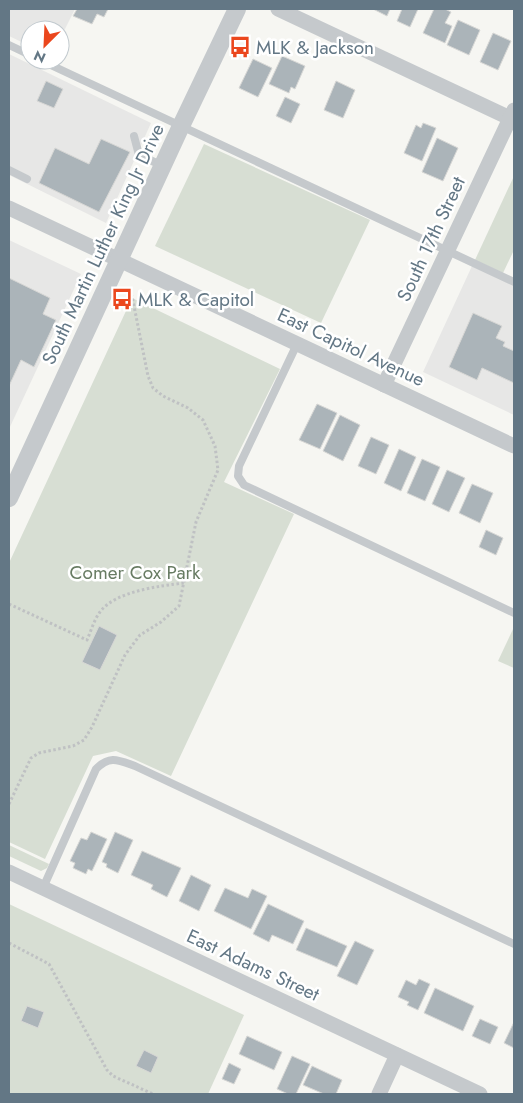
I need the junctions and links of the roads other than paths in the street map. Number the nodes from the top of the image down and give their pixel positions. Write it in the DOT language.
graph roads {
  1 [pos="238,9"];
  2 [pos="278,9"];
  3 [pos="61,70"];
  4 [pos="513,116"];
  5 [pos="181,126"];
  6 [pos="134,136"];
  7 [pos="163,166"];
  8 [pos="9,170"];
  9 [pos="27,178"];
  10 [pos="9,208"];
  11 [pos="448,250"];
  12 [pos="119,260"];
  13 [pos="514,282"];
  14 [pos="297,344"];
  15 [pos="384,385"];
  16 [pos="514,446"];
  17 [pos="9,498"];
  18 [pos="514,613"];
  19 [pos="9,872"];
  20 [pos="43,888"];
  21 [pos="514,944"];
  22 [pos="397,1055"];
  23 [pos="379,1094"];
  24 [pos="480,1094"];
  1 -- 5 [label="street, South Martin Luther King Jr Drive"];
  2 -- 4 [label="street"];
  3 -- 5 [label="lane"];
  4 -- 11 [label="street, South 17th Street"];
  5 -- 7 [label="street, South Martin Luther King Jr Drive"];
  5 -- 11 [label="lane"];
  6 -- 7 [label="lane"];
  7 -- 12 [label="street, South Martin Luther King Jr Drive"];
  8 -- 9 [label="lane"];
  10 -- 12 [label="street, East Capitol Avenue"];
  11 -- 13 [label="lane"];
  11 -- 15 [label="street, South 17th Street"];
  12 -- 14 [label="street, East Capitol Avenue"];
  12 -- 17 [label="street, South Martin Luther King Jr Drive"];
  14 -- 15 [label="street, East Capitol Avenue"];
  14 -- 18 [label="lane"];
  15 -- 16 [label="street, East Capitol Avenue"];
  19 -- 20 [label="street, East Adams Street"];
  20 -- 21 [label="lane"];
  20 -- 22 [label="street, East Adams Street"];
  22 -- 23 [label="street"];
  22 -- 24 [label="street, East Adams Street"];
}
